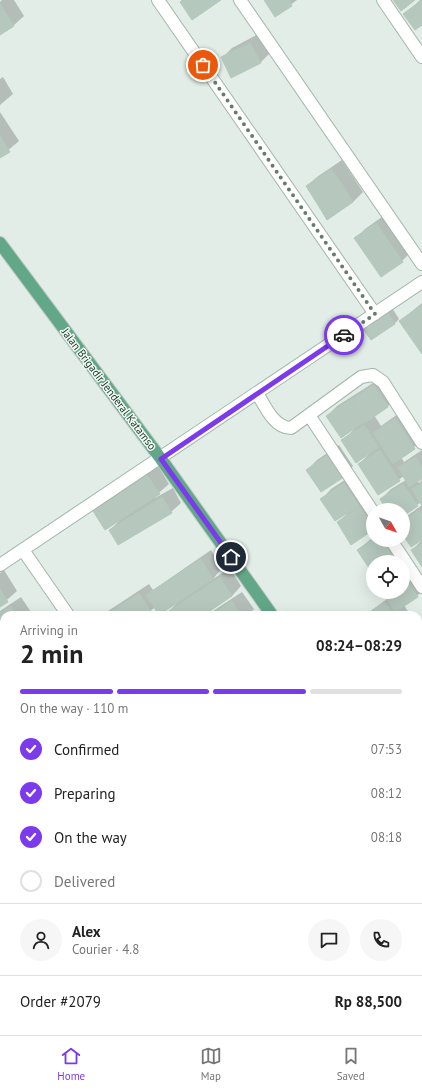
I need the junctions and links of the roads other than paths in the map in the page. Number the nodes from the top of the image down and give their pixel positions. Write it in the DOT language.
graph roads {
  1 [pos="158,0"];
  2 [pos="240,0"];
  3 [pos="383,0"];
  4 [pos="422,57"];
  5 [pos="0,243"];
  6 [pos="422,264"];
  7 [pos="422,282"];
  8 [pos="375,314"];
  9 [pos="257,393"];
  10 [pos="310,415"];
  11 [pos="422,443"];
  12 [pos="161,459"];
  13 [pos="367,503"];
  14 [pos="396,547"];
  15 [pos="23,550"];
  16 [pos="0,565"];
  17 [pos="422,587"];
  18 [pos="65,611"];
  19 [pos="269,611"];
  1 -- 8 [label="street"];
  2 -- 6 [label="street"];
  3 -- 4 [label="street"];
  5 -- 12 [label="main road, Jalan Brigadir Jenderal Katamso"];
  7 -- 8 [label="street"];
  8 -- 9 [label="street"];
  9 -- 10 [label="street"];
  9 -- 12 [label="street"];
  10 -- 11 [label="street"];
  10 -- 13 [label="street"];
  12 -- 15 [label="street"];
  12 -- 19 [label="main road, Jalan Brigadir Jenderal Katamso"];
  14 -- 17 [label="street"];
  15 -- 16 [label="street"];
  15 -- 18 [label="street"];
}
